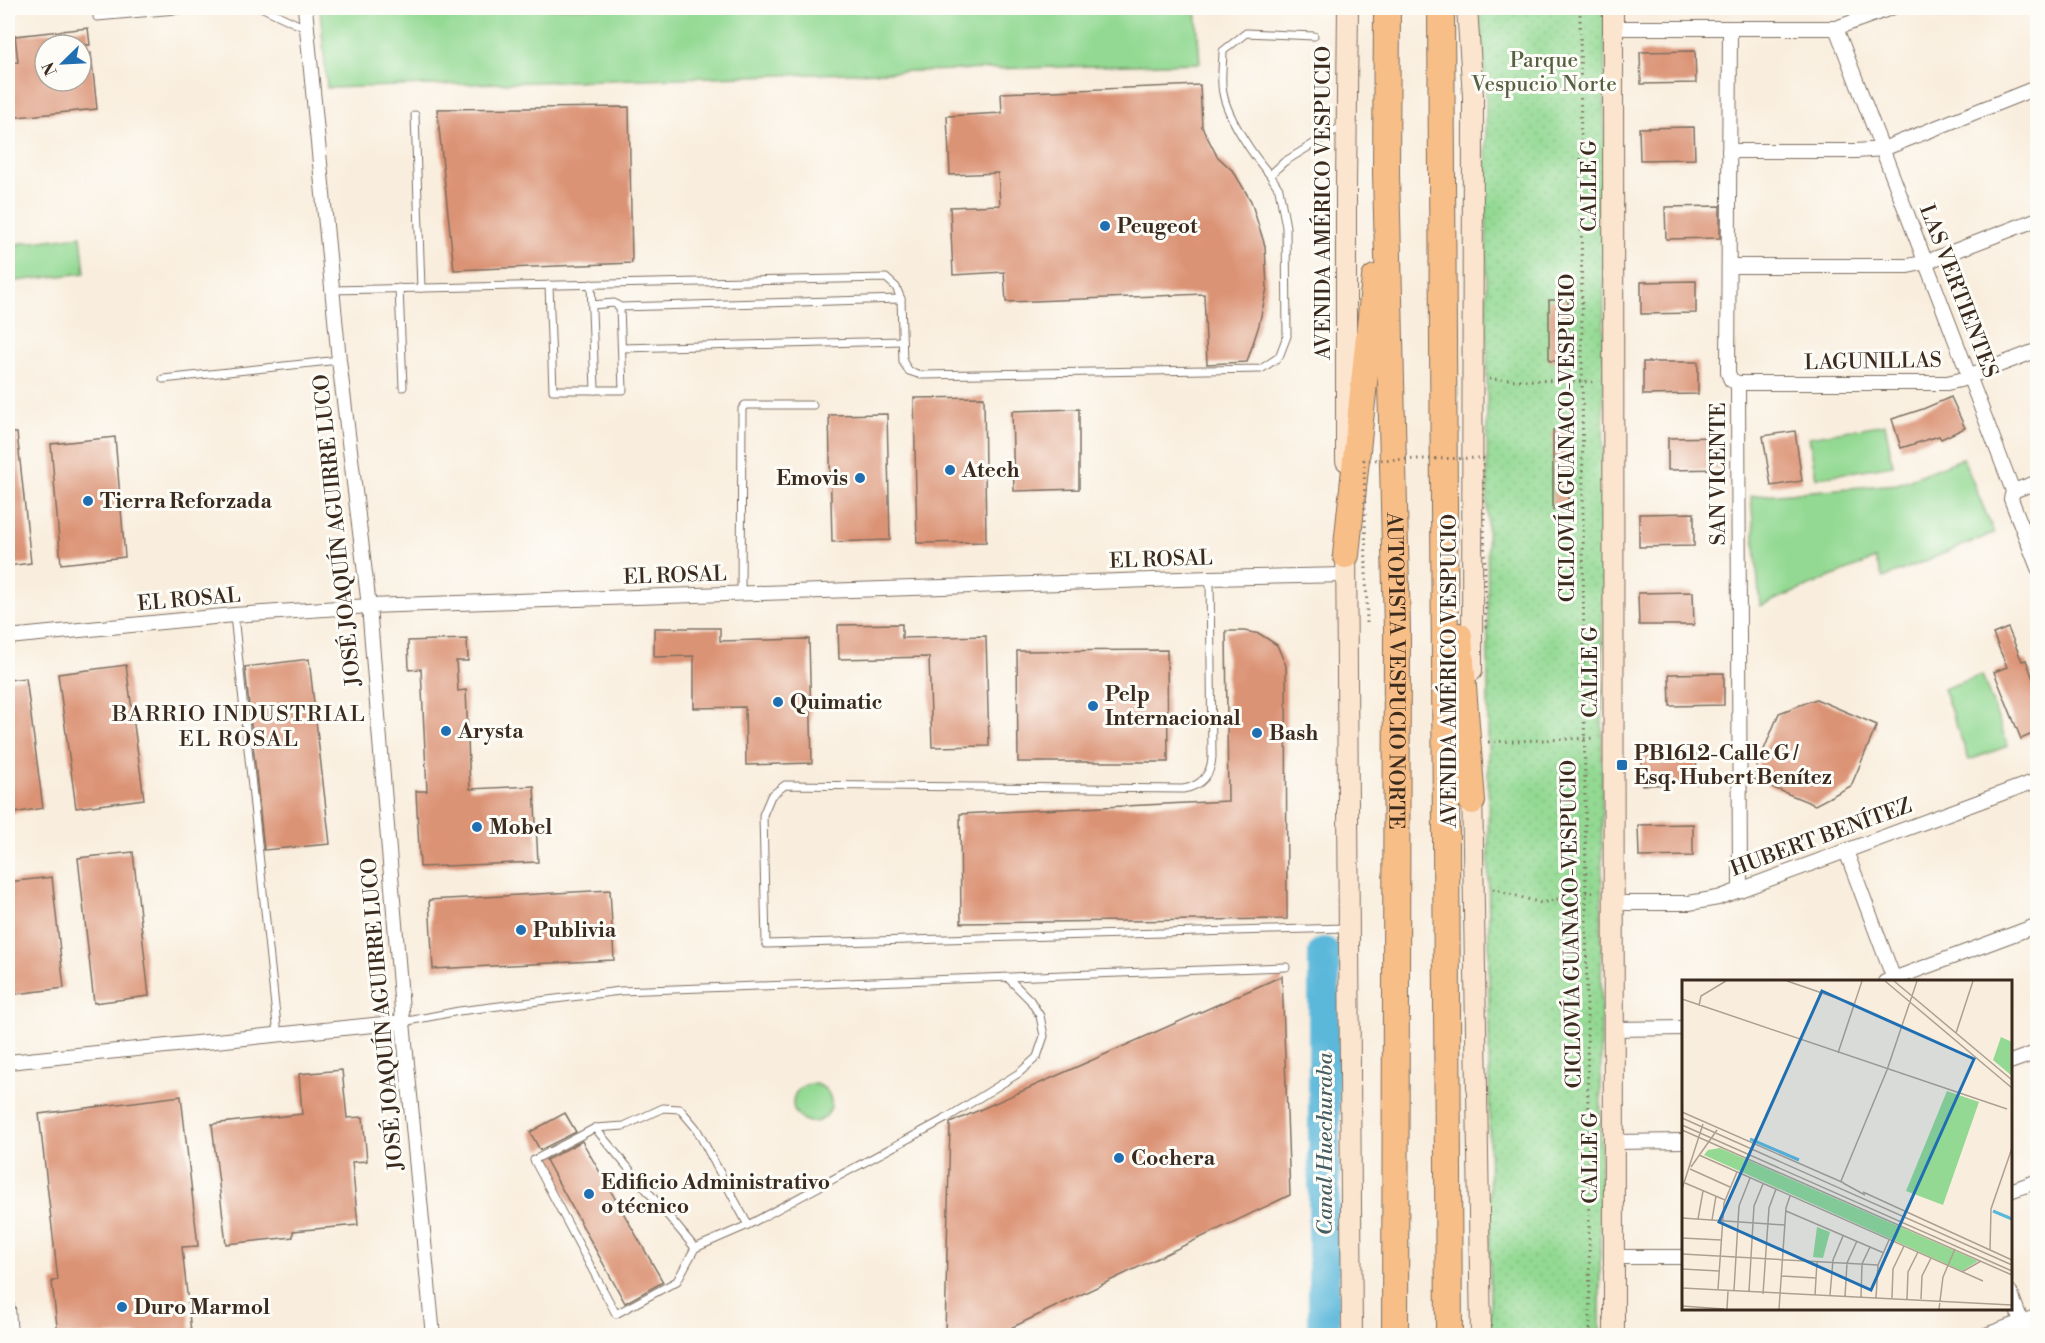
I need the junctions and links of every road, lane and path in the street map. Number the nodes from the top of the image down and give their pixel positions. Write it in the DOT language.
graph roads {
  1 [pos="198,8"];
  2 [pos="263,8"];
  3 [pos="305,8"];
  4 [pos="1348,8"];
  5 [pos="1387,8"];
  6 [pos="1441,8"];
  7 [pos="1467,8"];
  8 [pos="1580,8"];
  9 [pos="1613,8"];
  10 [pos="1891,8"];
  11 [pos="98,17"];
  12 [pos="1613,28"];
  13 [pos="1730,28"];
  14 [pos="1836,28"];
  15 [pos="307,29"];
  16 [pos="1314,36"];
  17 [pos="2037,87"];
  18 [pos="416,115"];
  19 [pos="1346,123"];
  20 [pos="1882,149"];
  21 [pos="1729,151"];
  22 [pos="1386,173"];
  23 [pos="1270,175"];
  24 [pos="2037,219"];
  25 [pos="1926,262"];
  26 [pos="1729,266"];
  27 [pos="591,284"];
  28 [pos="549,285"];
  29 [pos="399,288"];
  30 [pos="421,288"];
  31 [pos="332,290"];
  32 [pos="900,299"];
  33 [pos="591,305"];
  34 [pos="620,307"];
  35 [pos="902,341"];
  36 [pos="622,348"];
  37 [pos="2037,350"];
  38 [pos="339,360"];
  39 [pos="1969,376"];
  40 [pos="163,379"];
  41 [pos="1472,379"];
  42 [pos="1582,381"];
  43 [pos="1613,382"];
  44 [pos="1738,383"];
  45 [pos="403,387"];
  46 [pos="595,390"];
  47 [pos="813,405"];
  48 [pos="1443,425"];
  49 [pos="2037,482"];
  50 [pos="2013,491"];
  51 [pos="1346,565"];
  52 [pos="2037,568"];
  53 [pos="1210,578"];
  54 [pos="741,594"];
  55 [pos="369,606"];
  56 [pos="234,615"];
  57 [pos="1367,623"];
  58 [pos="1486,631"];
  59 [pos="8,637"];
  60 [pos="1584,738"];
  61 [pos="1614,740"];
  62 [pos="1486,742"];
  63 [pos="2037,780"];
  64 [pos="1472,801"];
  65 [pos="1846,851"];
  66 [pos="1486,887"];
  67 [pos="1740,890"];
  68 [pos="1586,892"];
  69 [pos="1614,897"];
  70 [pos="2037,925"];
  71 [pos="1348,928"];
  72 [pos="1286,967"];
  73 [pos="1008,978"];
  74 [pos="1891,980"];
  75 [pos="403,1022"];
  76 [pos="1682,1028"];
  77 [pos="1614,1029"];
  78 [pos="278,1035"];
  79 [pos="2037,1052"];
  80 [pos="2012,1061"];
  81 [pos="8,1062"];
  82 [pos="595,1128"];
  83 [pos="1682,1141"];
  84 [pos="1614,1142"];
  85 [pos="2037,1181"];
  86 [pos="2012,1190"];
  87 [pos="748,1225"];
  88 [pos="695,1248"];
  89 [pos="1614,1257"];
  90 [pos="1682,1257"];
  91 [pos="2012,1297"];
  92 [pos="8,1308"];
  93 [pos="2037,1316"];
  94 [pos="2024,1329"];
  95 [pos="10,1335"];
  96 [pos="433,1335"];
  97 [pos="1352,1335"];
  98 [pos="1395,1335"];
  99 [pos="1449,1335"];
  100 [pos="1481,1335"];
  101 [pos="1590,1335"];
  102 [pos="1614,1335"];
  103 [pos="1983,1335"];
  1 -- 11 [label="lane"];
  2 -- 15 [label="lane"];
  3 -- 15 [label="street, JOSÉ JOAQUÍN AGUIRRE LUCO"];
  4 -- 19 [label="main road, AVENIDA AMÉRICO VESPUCIO"];
  5 -- 22 [label="highway, AUTOPISTA VESPUCIO NORTE"];
  6 -- 48 [label="highway"];
  7 -- 41 [label="main road, AVENIDA AMÉRICO VESPUCIO"];
  8 -- 42 [label="path, CICLOVÍA GUANACO-VESPUCIO"];
  9 -- 12 [label="main road, CALLE G"];
  10 -- 14 [label="street"];
  12 -- 13 [label="street"];
  12 -- 43 [label="main road, CALLE G"];
  13 -- 14 [label="street"];
  13 -- 21 [label="street, SAN VICENTE"];
  14 -- 20 [label="street, LAS VERTIENTES"];
  15 -- 31 [label="street, JOSÉ JOAQUÍN AGUIRRE LUCO"];
  16 -- 23 [label="lane"];
  17 -- 20 [label="street"];
  18 -- 30 [label="lane"];
  19 -- 23 [label="lane"];
  19 -- 51 [label="main road, AVENIDA AMÉRICO VESPUCIO"];
  20 -- 21 [label="street"];
  20 -- 25 [label="street, LAS VERTIENTES"];
  21 -- 26 [label="street, SAN VICENTE"];
  22 -- 51 [label="highway"];
  22 -- 98 [label="highway, AUTOPISTA VESPUCIO NORTE"];
  23 -- 35 [label="lane"];
  24 -- 25 [label="street"];
  25 -- 26 [label="street"];
  25 -- 39 [label="street, LAS VERTIENTES"];
  26 -- 44 [label="street, SAN VICENTE"];
  27 -- 28 [label="lane"];
  27 -- 32 [label="lane"];
  27 -- 33 [label="lane"];
  28 -- 30 [label="lane"];
  28 -- 46 [label="lane"];
  29 -- 30 [label="lane"];
  29 -- 31 [label="lane"];
  29 -- 45 [label="lane"];
  31 -- 38 [label="street, JOSÉ JOAQUÍN AGUIRRE LUCO"];
  32 -- 34 [label="lane"];
  32 -- 35 [label="lane"];
  33 -- 34 [label="lane"];
  33 -- 46 [label="lane"];
  34 -- 36 [label="lane"];
  35 -- 36 [label="lane"];
  36 -- 46 [label="lane"];
  37 -- 39 [label="street, LAGUNILLAS"];
  38 -- 40 [label="lane"];
  38 -- 55 [label="street, JOSÉ JOAQUÍN AGUIRRE LUCO"];
  39 -- 44 [label="street, LAGUNILLAS"];
  39 -- 50 [label="street, LAS VERTIENTES"];
  41 -- 42 [label="path"];
  41 -- 64 [label="main road, AVENIDA AMÉRICO VESPUCIO"];
  42 -- 43 [label="path"];
  42 -- 60 [label="path, CICLOVÍA GUANACO-VESPUCIO"];
  43 -- 61 [label="main road, CALLE G"];
  44 -- 67 [label="street, SAN VICENTE"];
  47 -- 54 [label="lane"];
  48 -- 64 [label="highway"];
  48 -- 99 [label="highway"];
  49 -- 50 [label="street"];
  50 -- 52 [label="street, LAS VERTIENTES"];
  51 -- 53 [label="street, EL ROSAL"];
  51 -- 71 [label="main road, AVENIDA AMÉRICO VESPUCIO"];
  53 -- 54 [label="street, EL ROSAL"];
  53 -- 71 [label="lane"];
  54 -- 55 [label="street, EL ROSAL"];
  55 -- 56 [label="street, EL ROSAL"];
  55 -- 75 [label="street, JOSÉ JOAQUÍN AGUIRRE LUCO"];
  56 -- 59 [label="street, EL ROSAL"];
  56 -- 78 [label="lane"];
  57 -- 58 [label="path, bridge"];
  60 -- 61 [label="path"];
  60 -- 62 [label="path"];
  60 -- 68 [label="path, CICLOVÍA GUANACO-VESPUCIO"];
  61 -- 69 [label="main road, CALLE G"];
  63 -- 65 [label="street, HUBERT BENÍTEZ"];
  64 -- 100 [label="main road, AVENIDA AMÉRICO VESPUCIO"];
  65 -- 67 [label="street, HUBERT BENÍTEZ"];
  65 -- 74 [label="street"];
  66 -- 68 [label="path"];
  67 -- 69 [label="street, HUBERT BENÍTEZ"];
  68 -- 69 [label="path"];
  68 -- 101 [label="path, CICLOVÍA GUANACO-VESPUCIO"];
  69 -- 77 [label="main road, CALLE G"];
  70 -- 74 [label="street"];
  71 -- 97 [label="main road, AVENIDA AMÉRICO VESPUCIO"];
  72 -- 73 [label="lane"];
  73 -- 75 [label="lane"];
  73 -- 87 [label="lane"];
  75 -- 78 [label="street"];
  75 -- 96 [label="street, JOSÉ JOAQUÍN AGUIRRE LUCO"];
  76 -- 77 [label="street"];
  77 -- 84 [label="main road, CALLE G"];
  78 -- 81 [label="street"];
  79 -- 80 [label="street"];
  82 -- 87 [label="lane"];
  82 -- 88 [label="lane"];
  82 -- 88 [label="lane"];
  83 -- 84 [label="street"];
  84 -- 89 [label="main road, CALLE G"];
  85 -- 86 [label="street"];
  87 -- 88 [label="lane"];
  89 -- 90 [label="street"];
  89 -- 102 [label="main road, CALLE G"];
  91 -- 94 [label="street"];
  92 -- 95 [label="street"];
  93 -- 94 [label="street"];
  94 -- 103 [label="street"];
}
